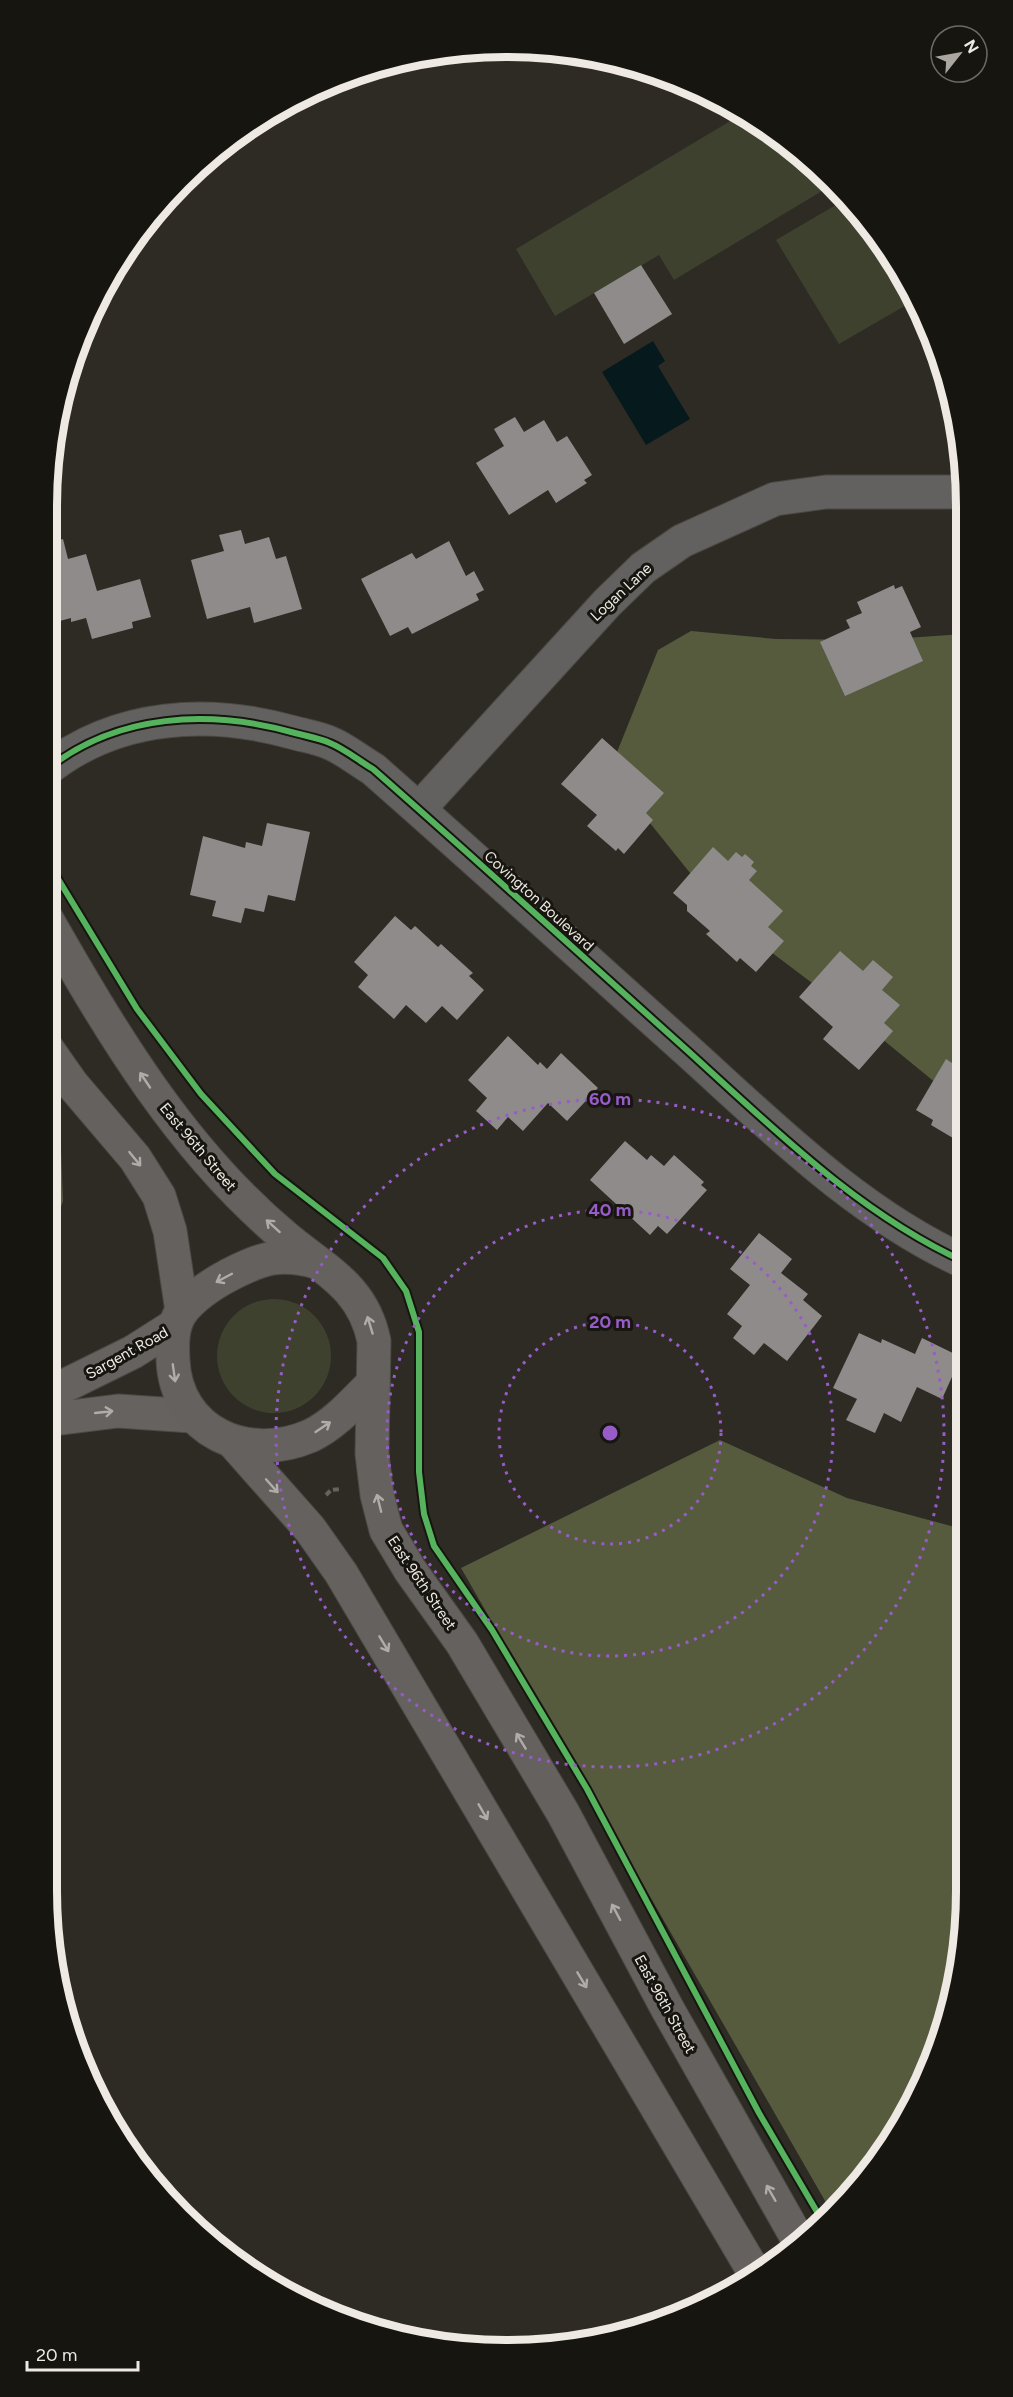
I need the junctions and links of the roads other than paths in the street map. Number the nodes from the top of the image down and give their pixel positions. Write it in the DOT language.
graph roads {
  1 [pos="956,492"];
  2 [pos="57,761"];
  3 [pos="419,809"];
  4 [pos="57,936"];
  5 [pos="57,1063"];
  6 [pos="956,1258"];
  7 [pos="318,1262"];
  8 [pos="178,1319"];
  9 [pos="373,1383"];
  10 [pos="57,1390"];
  11 [pos="192,1416"];
  12 [pos="57,1419"];
  13 [pos="233,1442"];
  14 [pos="795,2234"];
  15 [pos="751,2267"];
  1 -- 3 [label="street, Logan Lane"];
  2 -- 3 [label="street, Covington Boulevard"];
  3 -- 6 [label="street, Covington Boulevard"];
  7 -- 4 [label="main road, East 96th Street, one-way"];
  5 -- 8 [label="main road, one-way"];
  7 -- 8 [label="main road, one-way"];
  9 -- 7 [label="main road, East 96th Street, one-way"];
  8 -- 10 [label="street, Sargent Road"];
  8 -- 11 [label="main road, one-way"];
  13 -- 9 [label="main road, one-way"];
  14 -- 9 [label="main road, East 96th Street, one-way"];
  12 -- 11 [label="street, one-way"];
  11 -- 13 [label="main road"];
  13 -- 15 [label="main road, one-way"];
}
